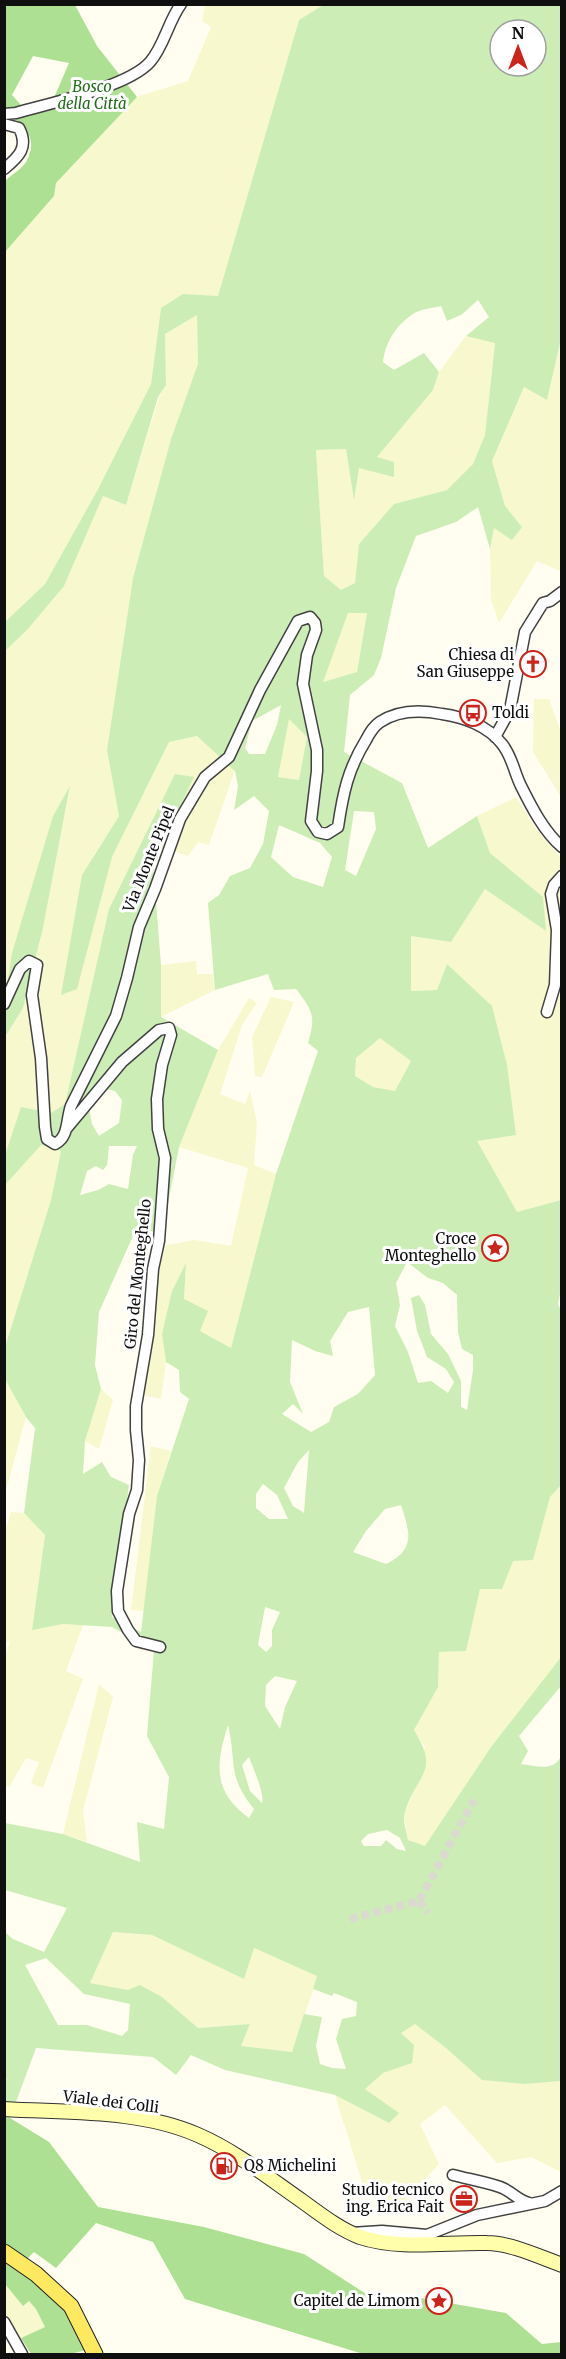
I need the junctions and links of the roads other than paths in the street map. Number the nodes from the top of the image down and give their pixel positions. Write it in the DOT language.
graph roads {
  1 [pos="181,4"];
  2 [pos="4,114"];
  3 [pos="4,124"];
  4 [pos="4,169"];
  5 [pos="561,592"];
  6 [pos="495,737"];
  7 [pos="561,847"];
  8 [pos="561,876"];
  9 [pos="4,1004"];
  10 [pos="547,1012"];
  11 [pos="66,1129"];
  12 [pos="160,1647"];
  13 [pos="4,2109"];
  14 [pos="453,2175"];
  15 [pos="561,2191"];
  16 [pos="532,2204"];
  17 [pos="350,2233"];
  18 [pos="4,2252"];
  19 [pos="561,2265"];
  20 [pos="4,2322"];
  21 [pos="22,2355"];
  22 [pos="95,2355"];
  1 -- 2 [label="street"];
  3 -- 4 [label="street"];
  5 -- 6 [label="street"];
  6 -- 7 [label="street"];
  6 -- 11 [label="street, Via Monte Pipel"];
  8 -- 10 [label="street"];
  9 -- 11 [label="street"];
  11 -- 12 [label="street, Giro del Monteghello"];
  13 -- 17 [label="main road, Viale dei Colli"];
  14 -- 16 [label="street"];
  15 -- 16 [label="street"];
  16 -- 17 [label="street"];
  17 -- 19 [label="main road"];
  18 -- 22 [label="main road"];
  20 -- 21 [label="street"];
}
